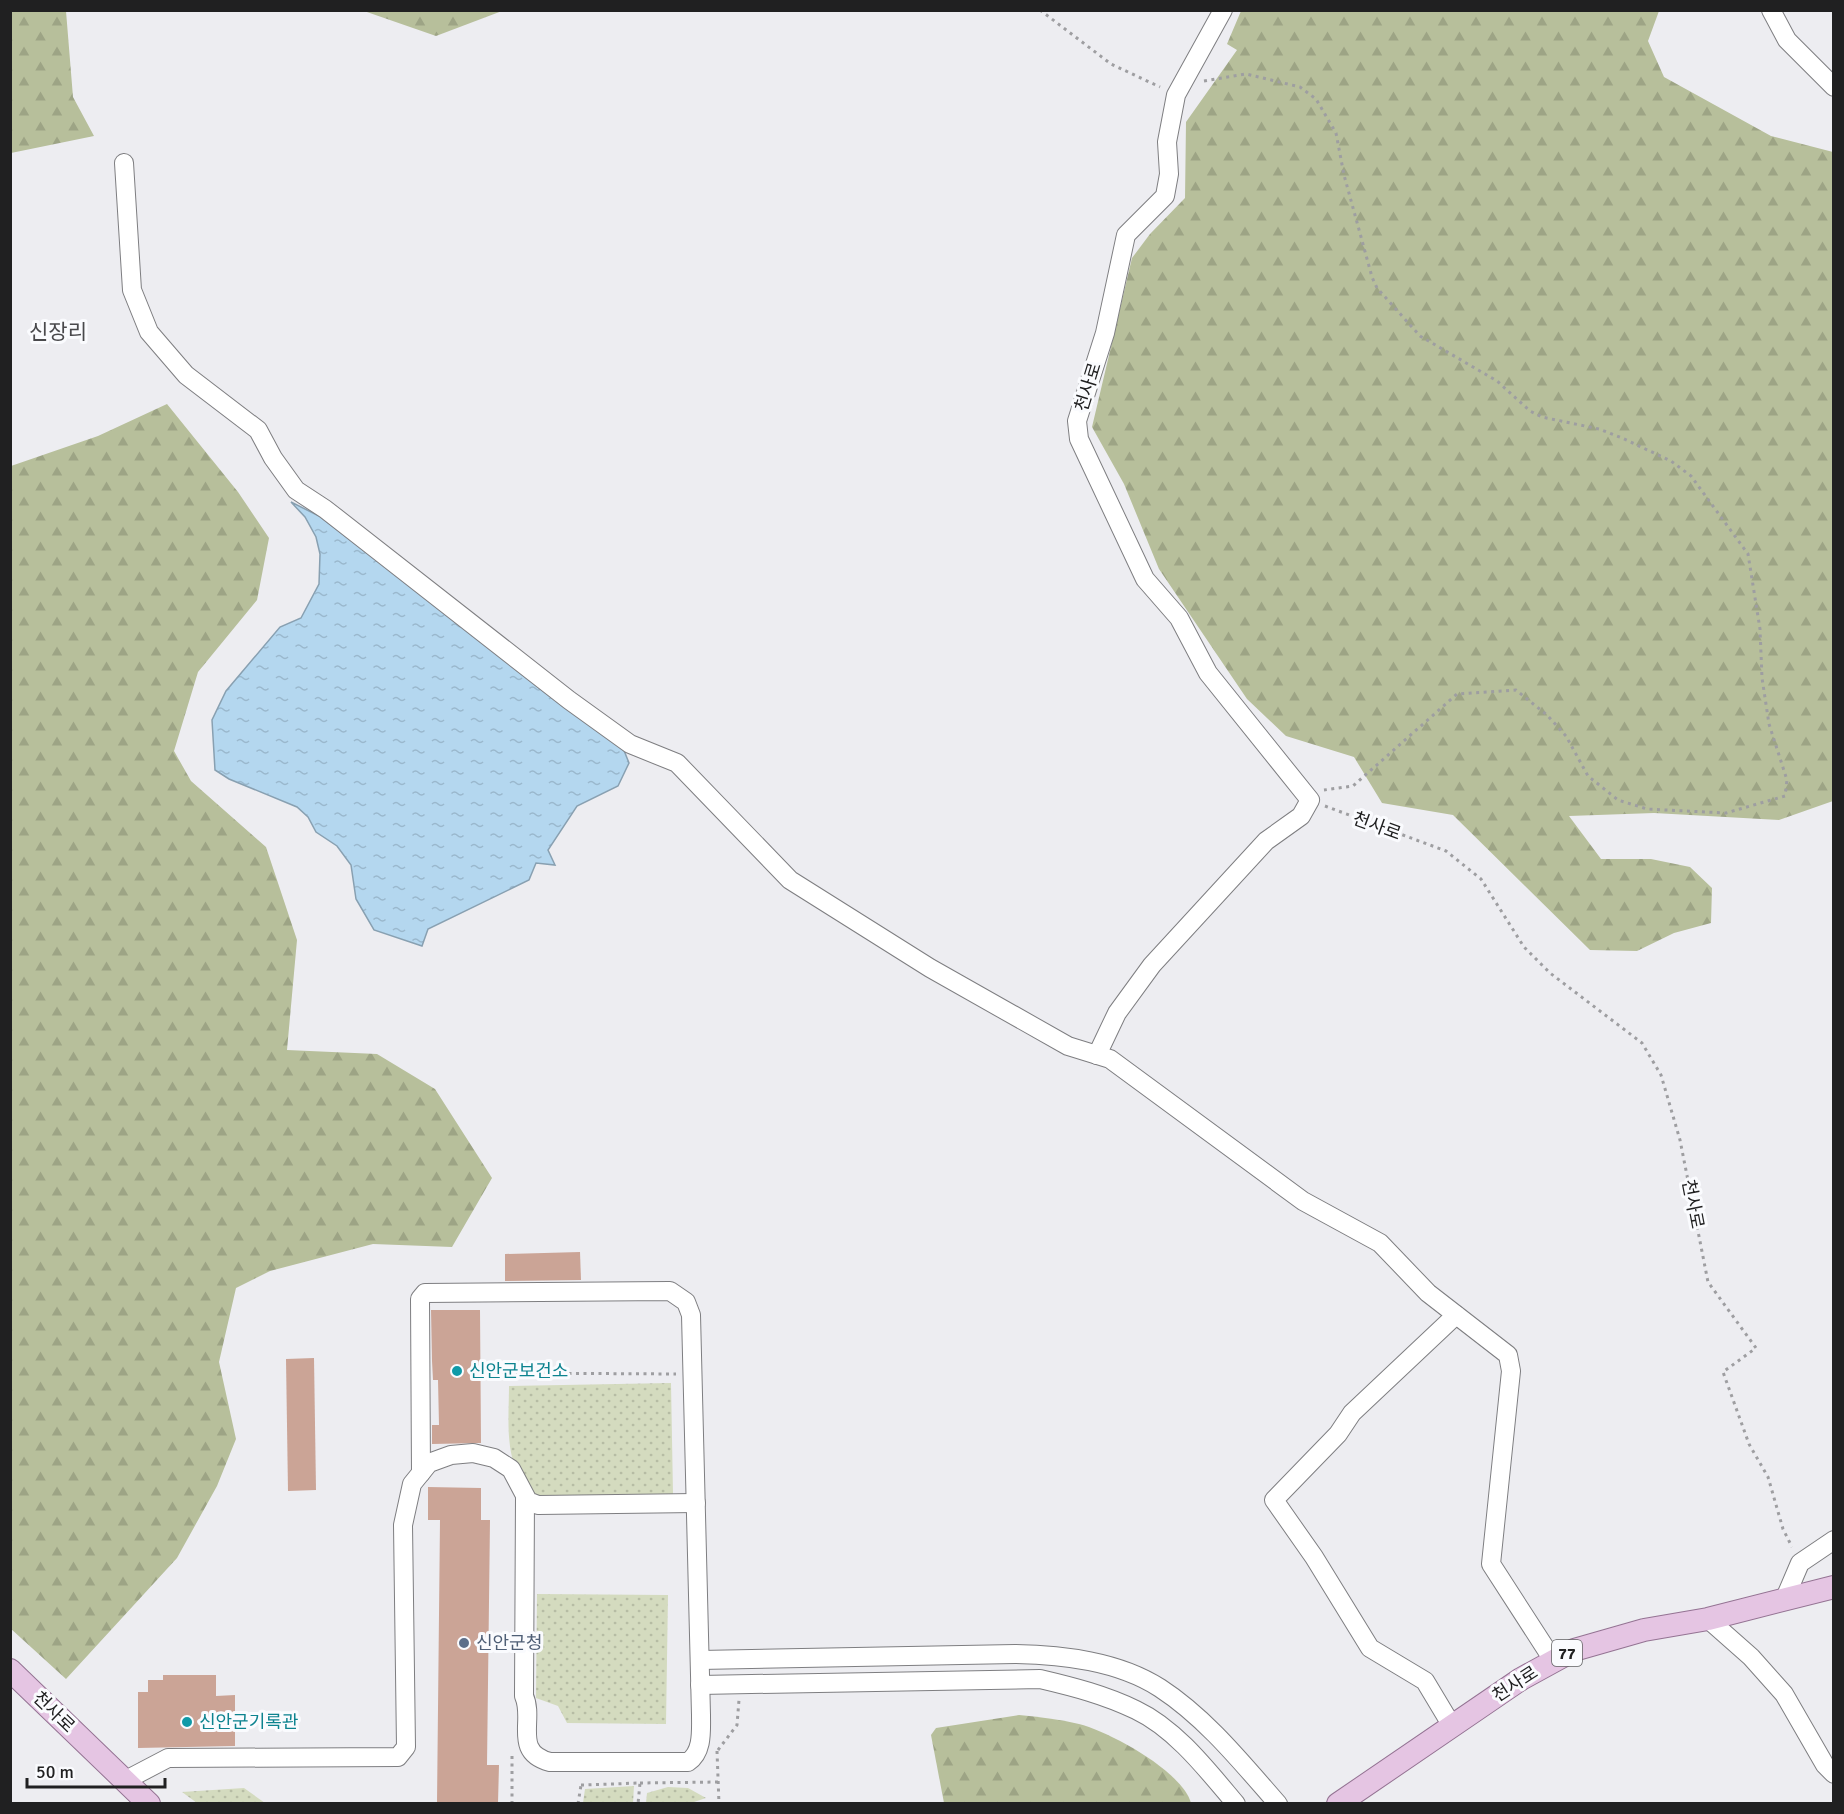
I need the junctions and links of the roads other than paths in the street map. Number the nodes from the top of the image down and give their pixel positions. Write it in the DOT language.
graph roads {
  1 [pos="1223,10"];
  2 [pos="1772,10"];
  3 [pos="1833,87"];
  4 [pos="124,163"];
  5 [pos="1097,1055"];
  6 [pos="1456,1315"];
  7 [pos="421,1473"];
  8 [pos="525,1497"];
  9 [pos="696,1503"];
  10 [pos="1833,1540"];
  11 [pos="1833,1587"];
  12 [pos="1785,1598"];
  13 [pos="1708,1619"];
  14 [pos="700,1660"];
  15 [pos="1553,1660"];
  16 [pos="10,1670"];
  17 [pos="700,1685"];
  18 [pos="1452,1726"];
  19 [pos="1833,1774"];
  20 [pos="126,1780"];
  21 [pos="149,1803"];
  22 [pos="1236,1803"];
  23 [pos="1278,1803"];
  24 [pos="1338,1803"];
  1 -- 5 [label="street, 천사로"];
  2 -- 3 [label="street"];
  4 -- 5 [label="street"];
  5 -- 6 [label="street"];
  6 -- 15 [label="street"];
  6 -- 18 [label="street"];
  7 -- 8 [label="street"];
  7 -- 9 [label="street"];
  7 -- 20 [label="street"];
  8 -- 9 [label="street"];
  8 -- 17 [label="street"];
  9 -- 14 [label="street"];
  10 -- 12 [label="street"];
  11 -- 12 [label="main road, 천사로 / 77"];
  12 -- 13 [label="main road, 천사로 / 77"];
  13 -- 15 [label="main road, 천사로 / 77"];
  13 -- 19 [label="street"];
  14 -- 17 [label="street"];
  14 -- 23 [label="street"];
  15 -- 18 [label="main road, 천사로 / 77"];
  16 -- 20 [label="main road, 천사로"];
  17 -- 22 [label="street"];
  18 -- 24 [label="main road, 천사로 / 77"];
  20 -- 21 [label="main road, 천사로"];
}
